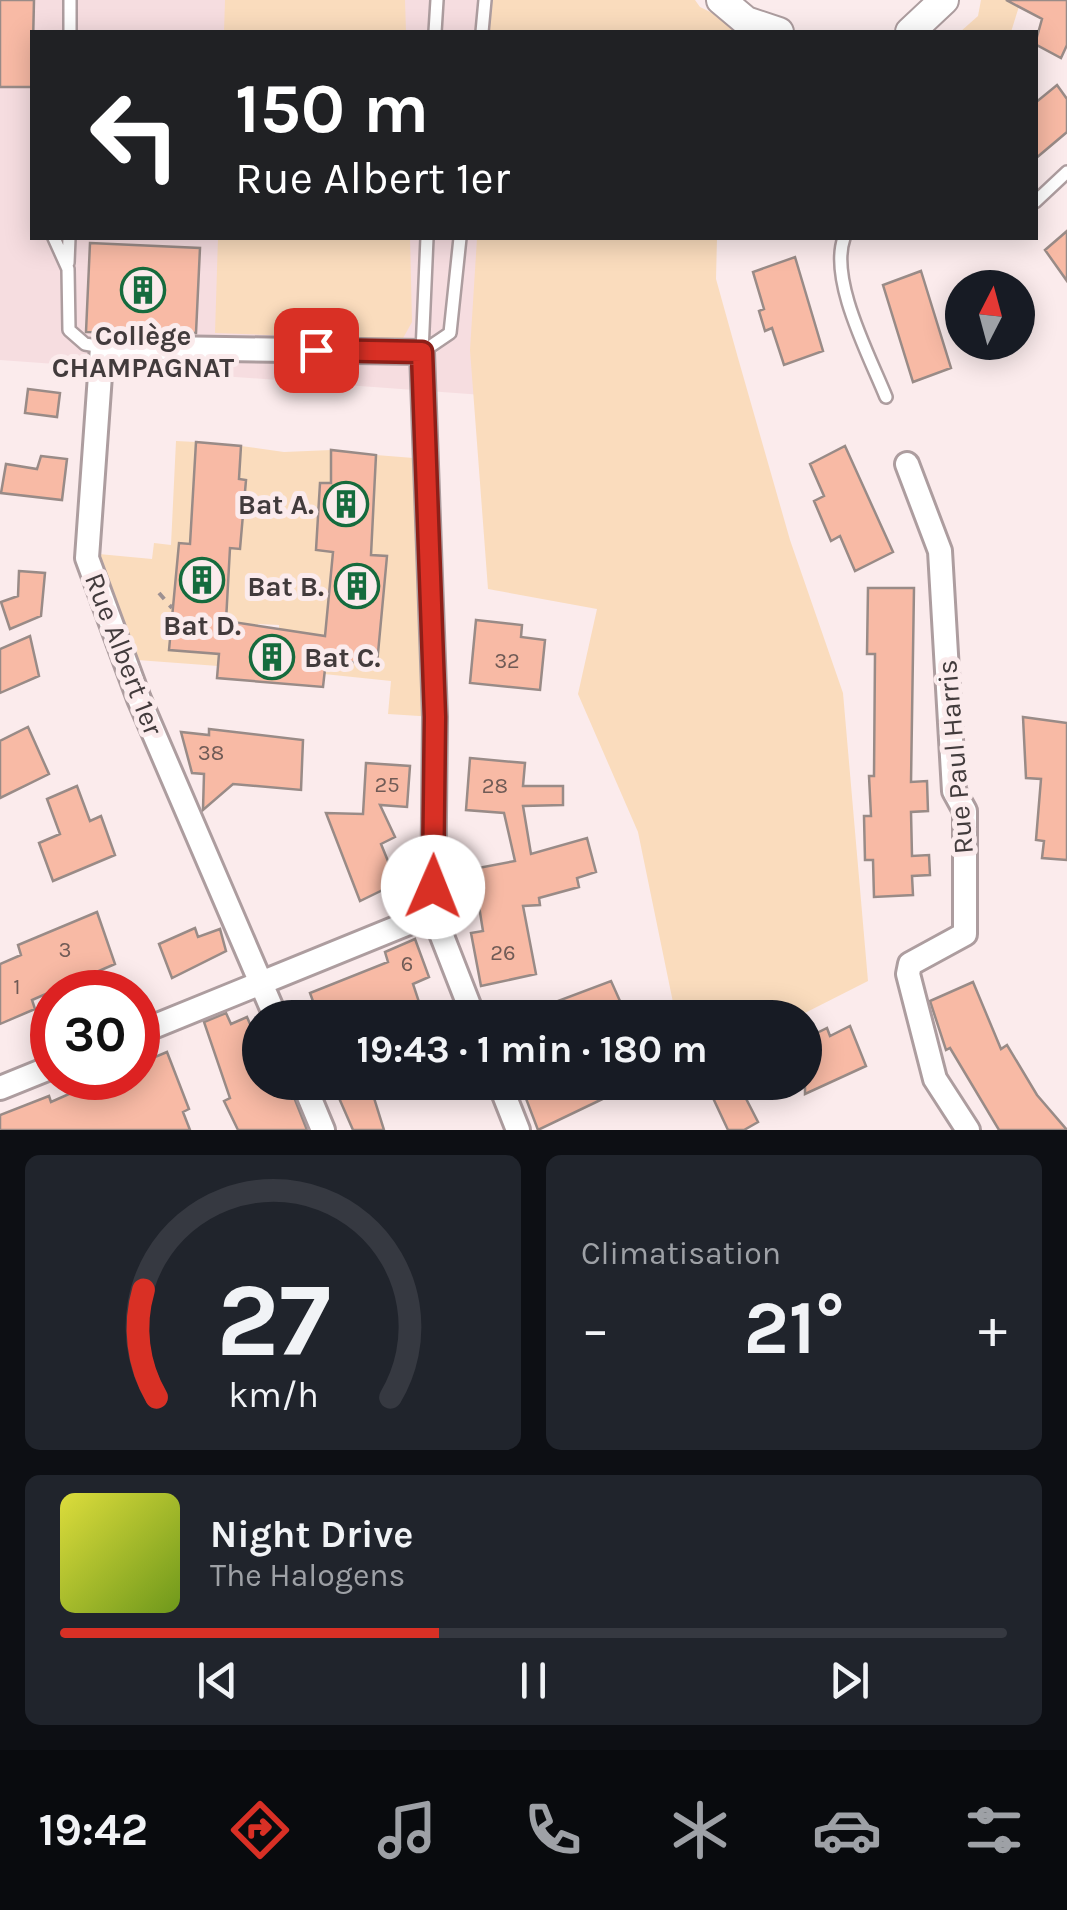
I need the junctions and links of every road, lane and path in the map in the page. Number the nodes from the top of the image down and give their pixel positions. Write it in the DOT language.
graph roads {
  1 [pos="70,0"];
  2 [pos="437,0"];
  3 [pos="486,0"];
  4 [pos="721,0"];
  5 [pos="944,0"];
  6 [pos="70,30"];
  7 [pos="435,30"];
  8 [pos="482,30"];
  9 [pos="774,30"];
  10 [pos="912,30"];
  11 [pos="1067,172"];
  12 [pos="1038,199"];
  13 [pos="55,240"];
  14 [pos="69,240"];
  15 [pos="427,240"];
  16 [pos="460,240"];
  17 [pos="843,240"];
  18 [pos="68,269"];
  19 [pos="102,347"];
  20 [pos="422,352"];
  21 [pos="886,397"];
  22 [pos="907,464"];
  23 [pos="159,593"];
  24 [pos="172,608"];
  25 [pos="433,914"];
  26 [pos="262,983"];
  27 [pos="269,1000"];
  28 [pos="467,1000"];
  29 [pos="160,1023"];
  30 [pos="30,1076"];
  31 [pos="0,1088"];
  32 [pos="310,1100"];
  33 [pos="506,1100"];
  34 [pos="322,1130"];
  35 [pos="518,1130"];
  36 [pos="968,1130"];
  1 -- 6 [label="lane"];
  2 -- 7 [label="lane"];
  3 -- 8 [label="lane"];
  4 -- 9 [label="street"];
  5 -- 10 [label="street"];
  11 -- 12 [label="lane"];
  13 -- 18 [label="lane"];
  14 -- 18 [label="lane"];
  15 -- 20 [label="lane"];
  16 -- 20 [label="lane"];
  17 -- 21 [label="lane"];
  18 -- 19 [label="lane"];
  19 -- 20 [label="street"];
  19 -- 26 [label="street, Rue Albert 1er"];
  20 -- 25 [label="street"];
  22 -- 36 [label="street, Rue Paul Harris"];
  23 -- 24 [label="path"];
  25 -- 26 [label="street"];
  25 -- 28 [label="street"];
  26 -- 27 [label="street, Rue Albert 1er"];
  26 -- 29 [label="street"];
  30 -- 31 [label="street"];
  32 -- 34 [label="street"];
  33 -- 35 [label="street"];
}
